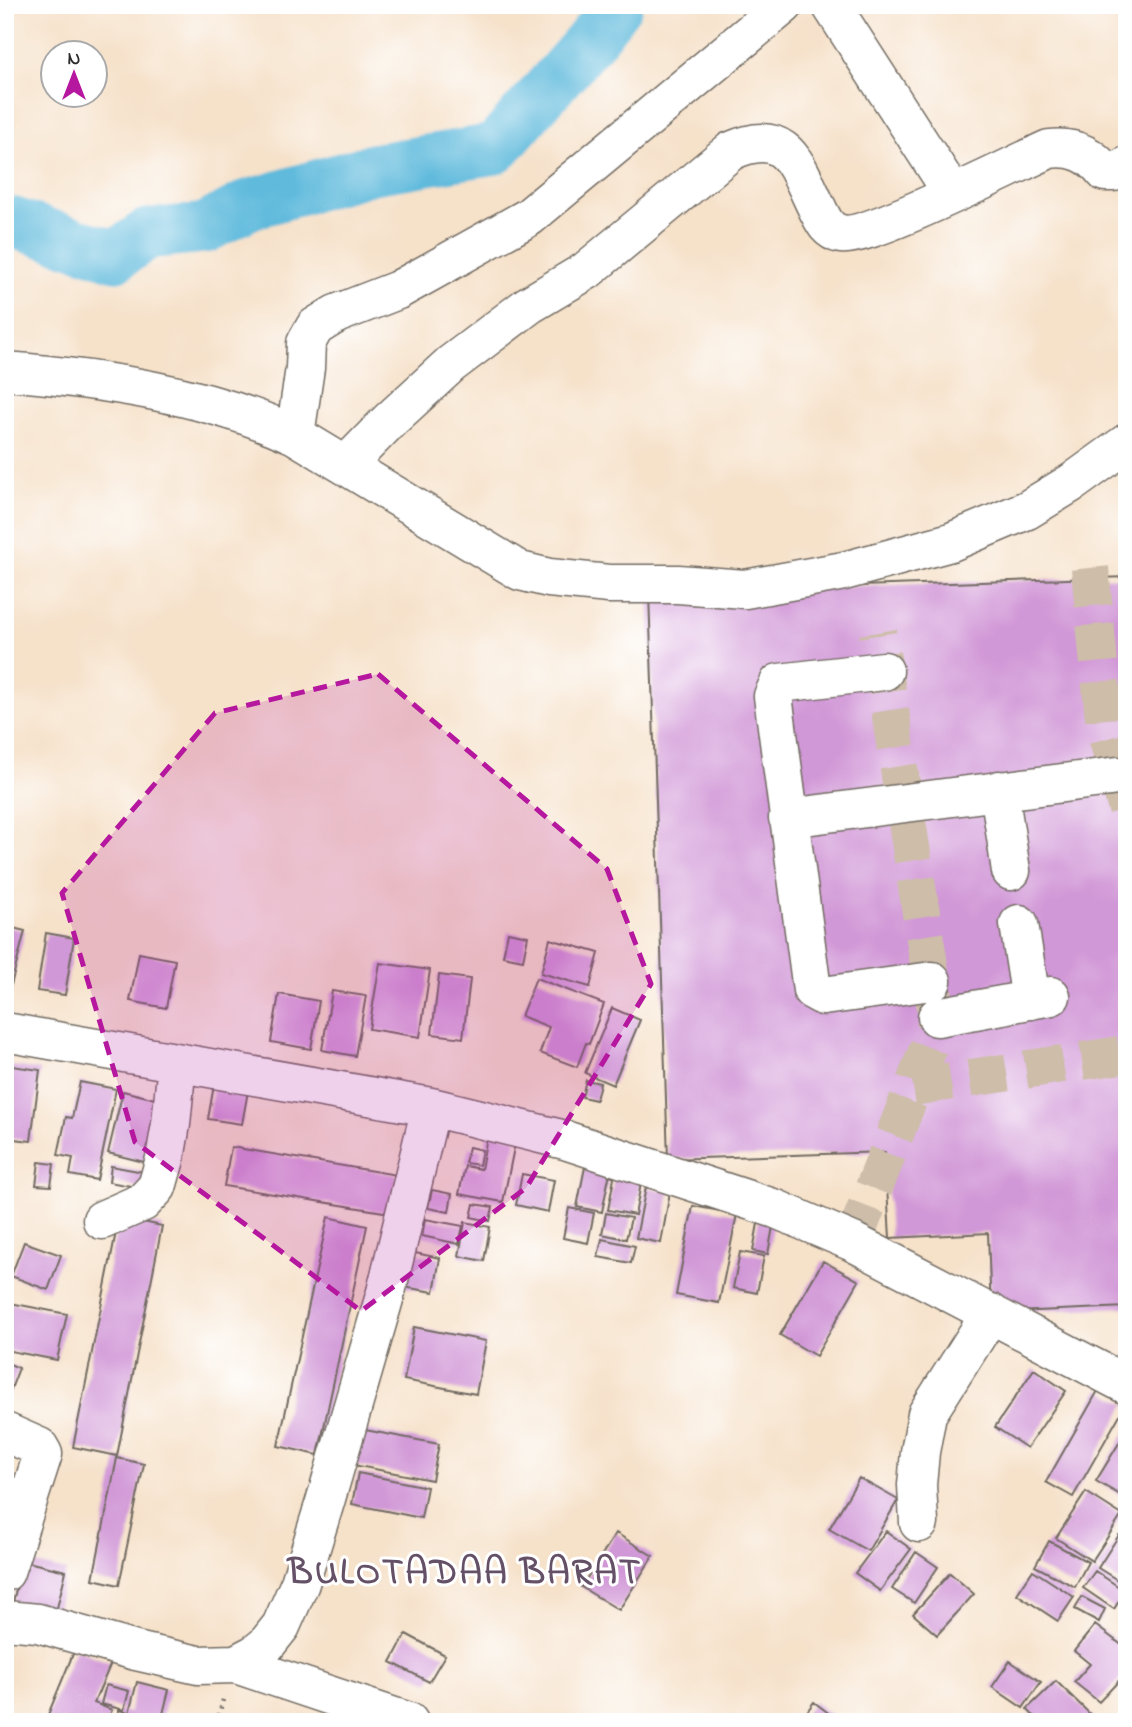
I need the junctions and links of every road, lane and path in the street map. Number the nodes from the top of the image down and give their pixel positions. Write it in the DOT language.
graph roads {
  1 [pos="784,5"];
  2 [pos="831,5"];
  3 [pos="1127,166"];
  4 [pos="953,194"];
  5 [pos="5,371"];
  6 [pos="295,435"];
  7 [pos="1127,443"];
  8 [pos="346,465"];
  9 [pos="884,671"];
  10 [pos="1118,776"];
  11 [pos="999,790"];
  12 [pos="788,818"];
  13 [pos="1011,872"];
  14 [pos="1020,924"];
  15 [pos="5,1032"];
  16 [pos="177,1063"];
  17 [pos="431,1107"];
  18 [pos="102,1220"];
  19 [pos="991,1313"];
  20 [pos="1127,1385"];
  21 [pos="5,1432"];
  22 [pos="919,1523"];
  23 [pos="5,1572"];
  24 [pos="5,1620"];
  25 [pos="236,1664"];
  26 [pos="222,1703"];
  27 [pos="217,1722"];
  28 [pos="409,1722"];
  1 -- 6 [label="street"];
  2 -- 4 [label="street"];
  3 -- 4 [label="street"];
  4 -- 8 [label="street"];
  5 -- 6 [label="street"];
  6 -- 8 [label="street"];
  7 -- 8 [label="street"];
  9 -- 12 [label="street"];
  10 -- 11 [label="street"];
  11 -- 12 [label="street"];
  11 -- 13 [label="street"];
  12 -- 14 [label="street"];
  15 -- 16 [label="street"];
  16 -- 17 [label="street"];
  16 -- 18 [label="street"];
  17 -- 19 [label="street"];
  17 -- 25 [label="street"];
  19 -- 20 [label="street"];
  19 -- 22 [label="street"];
  21 -- 23 [label="street"];
  24 -- 25 [label="street"];
  25 -- 28 [label="street"];
  26 -- 27 [label="path"];
}
